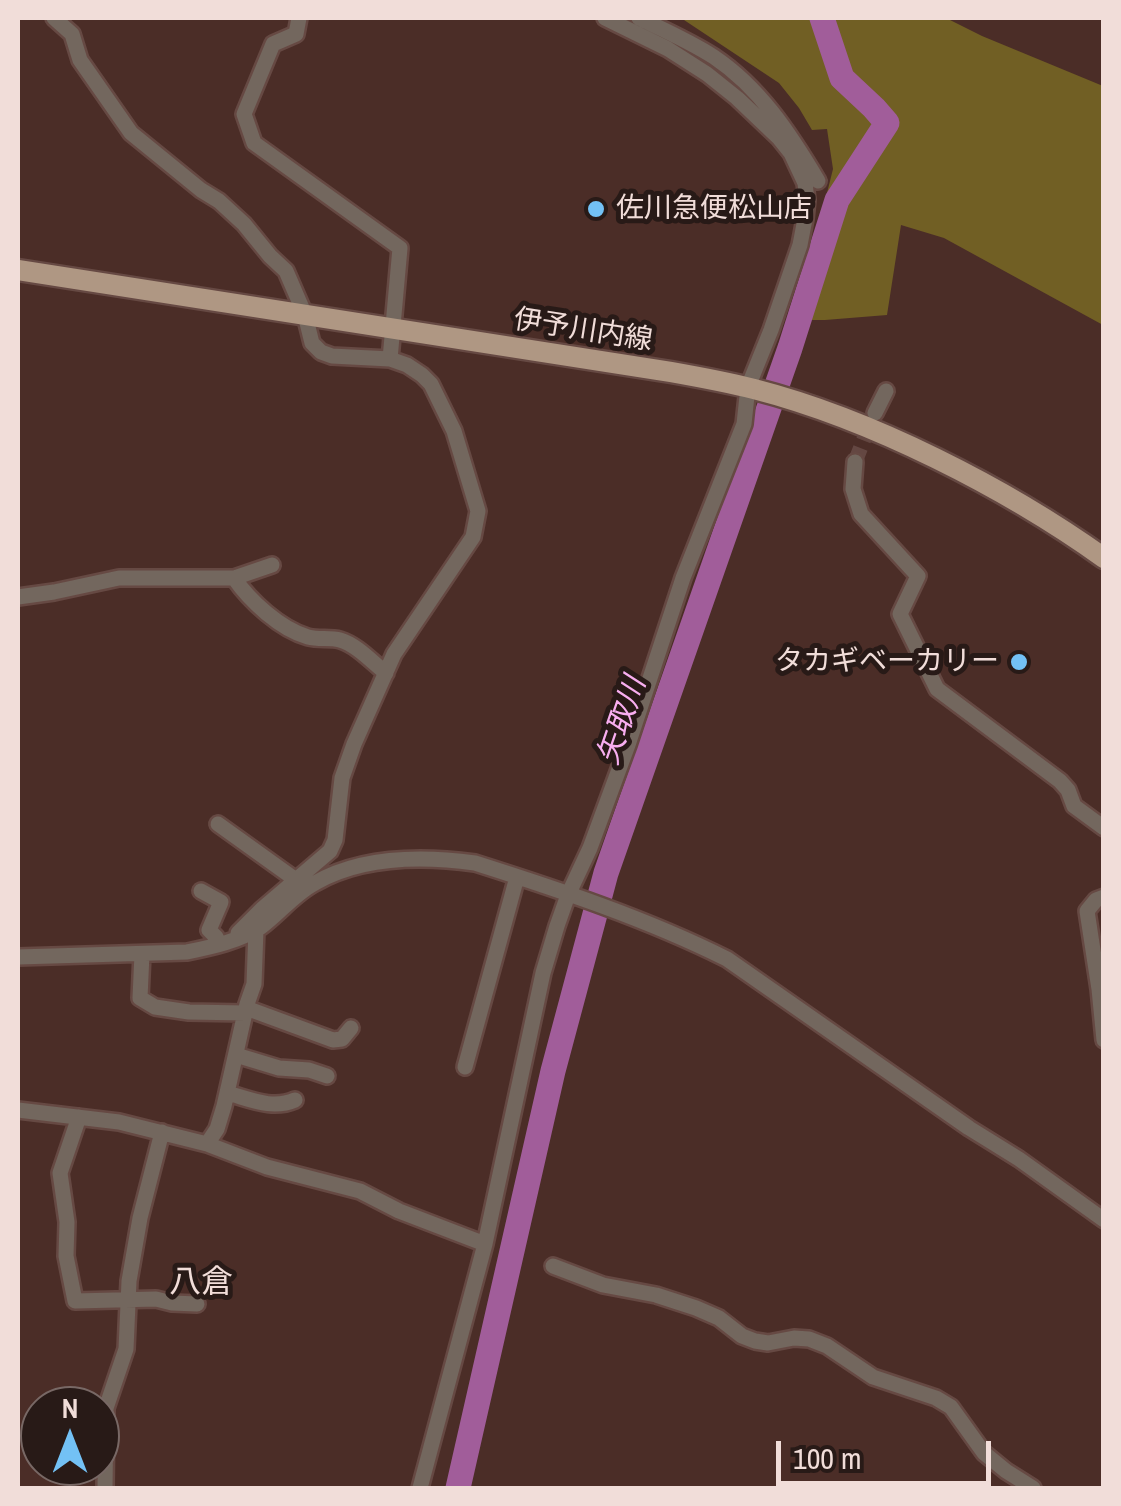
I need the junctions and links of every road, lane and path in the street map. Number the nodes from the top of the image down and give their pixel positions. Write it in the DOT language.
graph roads {
  1 [pos="54,18"];
  2 [pos="299,18"];
  3 [pos="605,18"];
  4 [pos="639,18"];
  5 [pos="807,200"];
  6 [pos="18,270"];
  7 [pos="305,315"];
  8 [pos="393,330"];
  9 [pos="390,359"];
  10 [pos="752,388"];
  11 [pos="886,392"];
  12 [pos="875,414"];
  13 [pos="855,462"];
  14 [pos="1104,558"];
  15 [pos="272,565"];
  16 [pos="234,578"];
  17 [pos="18,597"];
  18 [pos="386,674"];
  19 [pos="218,824"];
  20 [pos="1104,828"];
  21 [pos="518,877"];
  22 [pos="296,880"];
  23 [pos="201,892"];
  24 [pos="572,896"];
  25 [pos="1104,897"];
  26 [pos="256,930"];
  27 [pos="225,942"];
  28 [pos="142,954"];
  29 [pos="18,958"];
  30 [pos="246,1011"];
  31 [pos="351,1028"];
  32 [pos="1104,1040"];
  33 [pos="236,1055"];
  34 [pos="466,1067"];
  35 [pos="327,1076"];
  36 [pos="227,1093"];
  37 [pos="294,1100"];
  38 [pos="18,1110"];
  39 [pos="79,1118"];
  40 [pos="162,1132"];
  41 [pos="207,1144"];
  42 [pos="1104,1220"];
  43 [pos="485,1244"];
  44 [pos="553,1266"];
  45 [pos="129,1300"];
  46 [pos="197,1304"];
  47 [pos="106,1488"];
  48 [pos="420,1488"];
  49 [pos="1034,1488"];
  1 -- 7 [label="street"];
  2 -- 8 [label="street"];
  3 -- 5 [label="street"];
  4 -- 5 [label="street"];
  5 -- 10 [label="street"];
  6 -- 7 [label="main road, 伊予川内線"];
  7 -- 8 [label="main road, 伊予川内線"];
  7 -- 9 [label="street"];
  8 -- 9 [label="street"];
  8 -- 10 [label="main road, 伊予川内線"];
  9 -- 18 [label="street"];
  10 -- 14 [label="main road, 伊予川内線"];
  10 -- 24 [label="street"];
  11 -- 12 [label="street"];
  13 -- 20 [label="street"];
  15 -- 16 [label="street"];
  16 -- 17 [label="street"];
  16 -- 18 [label="street"];
  18 -- 22 [label="street"];
  19 -- 22 [label="street"];
  21 -- 24 [label="street"];
  21 -- 26 [label="street"];
  21 -- 34 [label="street"];
  22 -- 27 [label="street"];
  23 -- 27 [label="street"];
  24 -- 42 [label="street"];
  24 -- 43 [label="street"];
  25 -- 32 [label="street"];
  26 -- 27 [label="street"];
  26 -- 30 [label="street"];
  27 -- 28 [label="street"];
  28 -- 29 [label="street"];
  28 -- 30 [label="street"];
  30 -- 31 [label="street"];
  30 -- 33 [label="street"];
  33 -- 35 [label="street"];
  33 -- 36 [label="street"];
  36 -- 37 [label="street"];
  36 -- 41 [label="street"];
  38 -- 39 [label="street"];
  39 -- 40 [label="street"];
  39 -- 45 [label="street"];
  40 -- 41 [label="street"];
  40 -- 45 [label="street"];
  41 -- 43 [label="street"];
  43 -- 48 [label="street"];
  44 -- 49 [label="street"];
  45 -- 46 [label="street"];
  45 -- 47 [label="street"];
}
